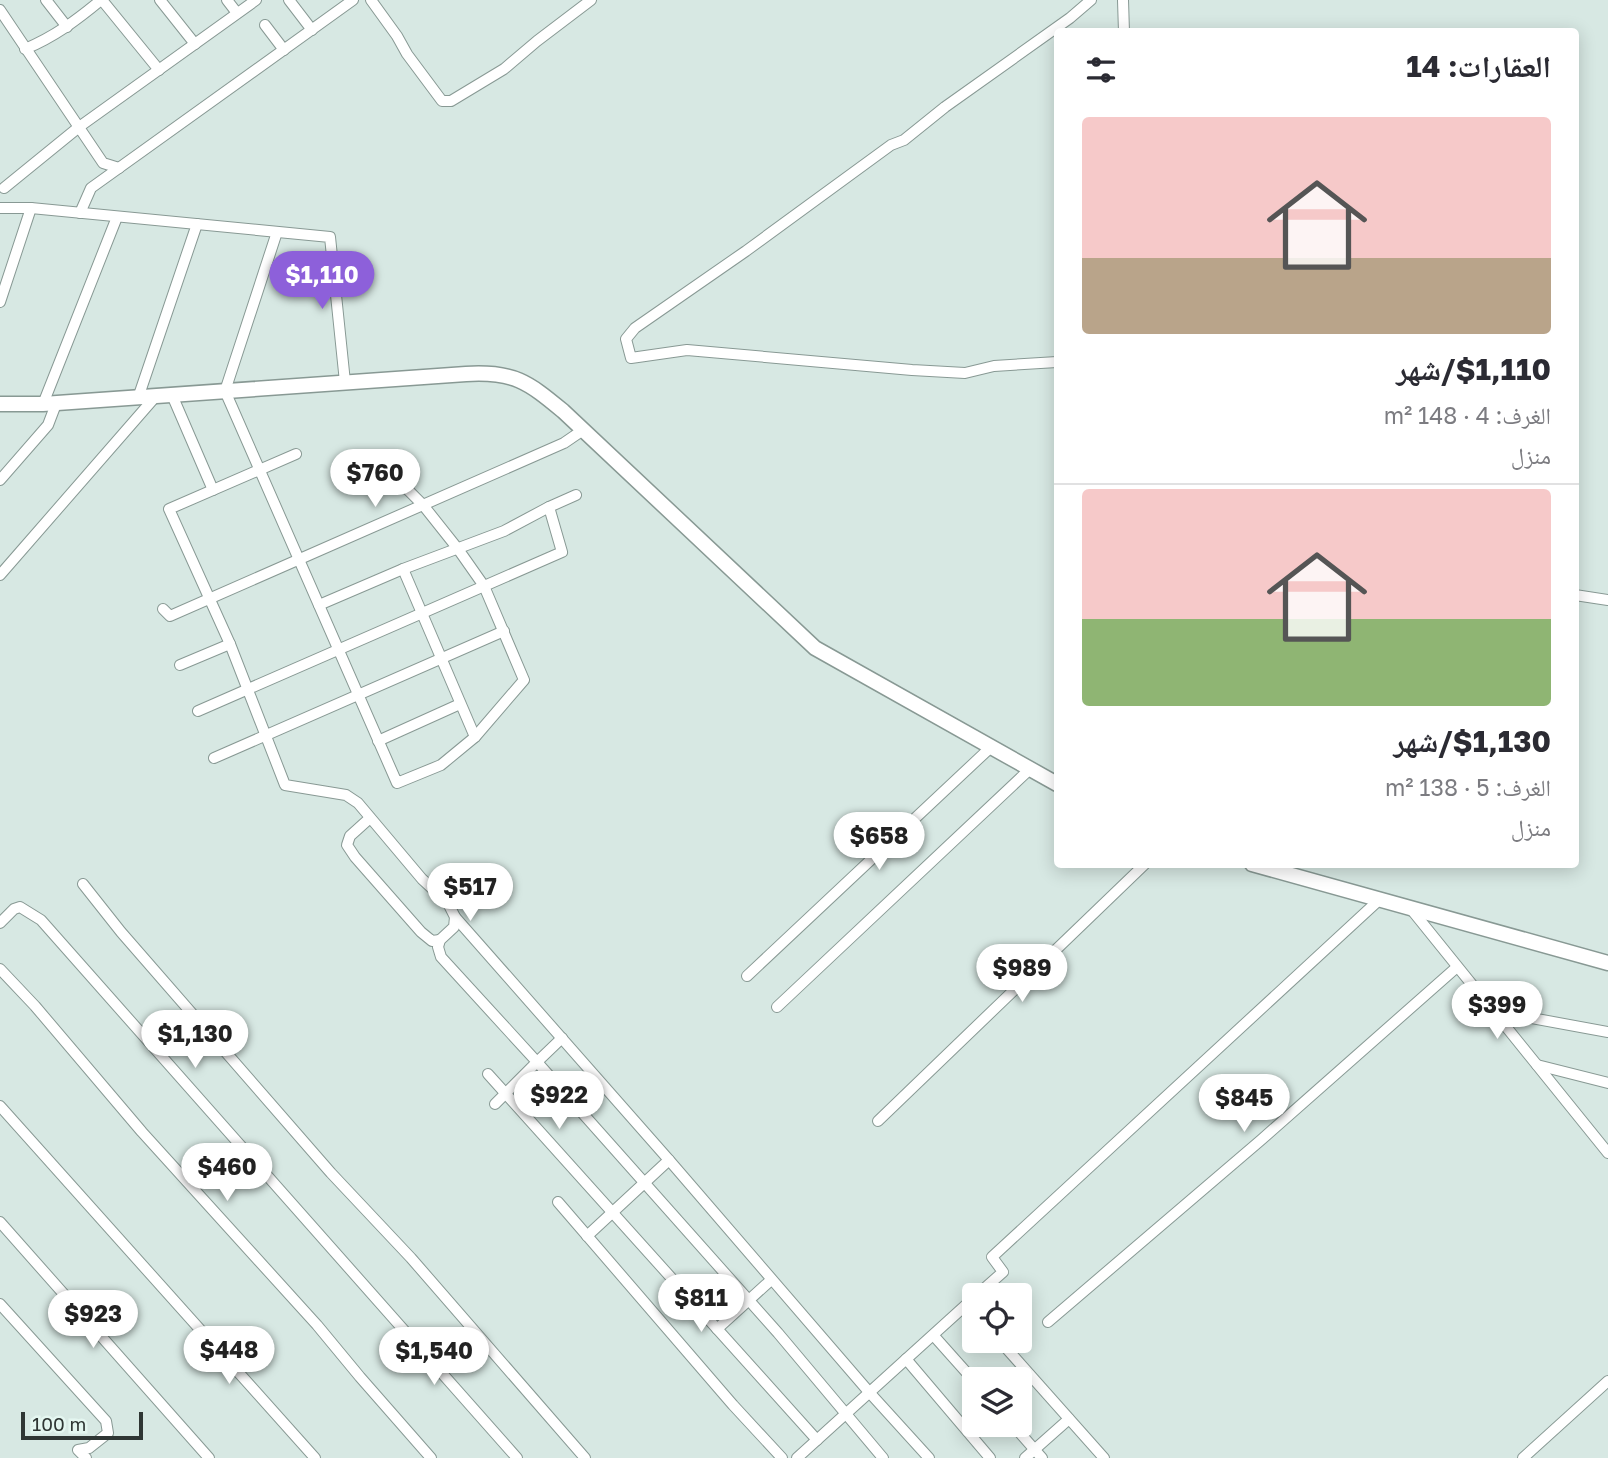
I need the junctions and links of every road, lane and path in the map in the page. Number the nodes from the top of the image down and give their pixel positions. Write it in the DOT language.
graph roads {
  1 [pos="46,0"];
  2 [pos="102,0"];
  3 [pos="160,0"];
  4 [pos="227,0"];
  5 [pos="256,0"];
  6 [pos="289,0"];
  7 [pos="354,0"];
  8 [pos="371,0"];
  9 [pos="591,0"];
  10 [pos="1091,0"];
  11 [pos="1123,0"];
  12 [pos="0,10"];
  13 [pos="237,13"];
  14 [pos="265,25"];
  15 [pos="67,27"];
  16 [pos="1056,28"];
  17 [pos="1124,28"];
  18 [pos="1054,29"];
  19 [pos="312,30"];
  20 [pos="195,44"];
  21 [pos="25,49"];
  22 [pos="284,50"];
  23 [pos="159,70"];
  24 [pos="79,127"];
  25 [pos="119,168"];
  26 [pos="4,188"];
  27 [pos="0,208"];
  28 [pos="32,208"];
  29 [pos="80,213"];
  30 [pos="117,217"];
  31 [pos="197,224"];
  32 [pos="277,232"];
  33 [pos="0,302"];
  34 [pos="1054,362"];
  35 [pos="345,382"];
  36 [pos="225,391"];
  37 [pos="172,395"];
  38 [pos="156,396"];
  39 [pos="138,398"];
  40 [pos="50,404"];
  41 [pos="1,405"];
  42 [pos="583,430"];
  43 [pos="296,454"];
  44 [pos="387,469"];
  45 [pos="260,470"];
  46 [pos="0,480"];
  47 [pos="213,490"];
  48 [pos="576,495"];
  49 [pos="423,505"];
  50 [pos="549,507"];
  51 [pos="458,549"];
  52 [pos="299,559"];
  53 [pos="403,569"];
  54 [pos="0,575"];
  55 [pos="484,586"];
  56 [pos="1579,596"];
  57 [pos="209,599"];
  58 [pos="1608,600"];
  59 [pos="319,605"];
  60 [pos="163,609"];
  61 [pos="422,614"];
  62 [pos="504,631"];
  63 [pos="229,644"];
  64 [pos="338,650"];
  65 [pos="441,659"];
  66 [pos="180,665"];
  67 [pos="247,690"];
  68 [pos="358,695"];
  69 [pos="460,704"];
  70 [pos="198,711"];
  71 [pos="267,735"];
  72 [pos="475,737"];
  73 [pos="378,741"];
  74 [pos="991,747"];
  75 [pos="214,758"];
  76 [pos="1030,769"];
  77 [pos="1054,782"];
  78 [pos="370,818"];
  79 [pos="1141,868"];
  80 [pos="1266,868"];
  81 [pos="83,884"];
  82 [pos="1379,900"];
  83 [pos="1411,909"];
  84 [pos="456,917"];
  85 [pos="0,923"];
  86 [pos="440,940"];
  87 [pos="1608,963"];
  88 [pos="1457,967"];
  89 [pos="0,969"];
  90 [pos="747,976"];
  91 [pos="777,1007"];
  92 [pos="1493,1011"];
  93 [pos="1608,1032"];
  94 [pos="562,1038"];
  95 [pos="537,1062"];
  96 [pos="1536,1065"];
  97 [pos="488,1074"];
  98 [pos="1608,1083"];
  99 [pos="506,1094"];
  100 [pos="495,1104"];
  101 [pos="0,1106"];
  102 [pos="878,1121"];
  103 [pos="1608,1153"];
  104 [pos="670,1160"];
  105 [pos="644,1183"];
  106 [pos="558,1202"];
  107 [pos="612,1212"];
  108 [pos="0,1222"];
  109 [pos="587,1236"];
  110 [pos="771,1280"];
  111 [pos="991,1283"];
  112 [pos="748,1300"];
  113 [pos="0,1304"];
  114 [pos="962,1309"];
  115 [pos="1048,1322"];
  116 [pos="717,1329"];
  117 [pos="934,1336"];
  118 [pos="1011,1353"];
  119 [pos="906,1359"];
  120 [pos="962,1367"];
  121 [pos="1608,1381"];
  122 [pos="869,1392"];
  123 [pos="846,1413"];
  124 [pos="1069,1419"];
  125 [pos="1023,1437"];
  126 [pos="817,1440"];
  127 [pos="1038,1454"];
  128 [pos="86,1458"];
  129 [pos="209,1458"];
  130 [pos="315,1458"];
  131 [pos="431,1458"];
  132 [pos="517,1458"];
  133 [pos="585,1458"];
  134 [pos="782,1458"];
  135 [pos="797,1458"];
  136 [pos="883,1458"];
  137 [pos="929,1458"];
  138 [pos="990,1458"];
  139 [pos="1025,1458"];
  140 [pos="1104,1458"];
  141 [pos="1523,1458"];
  1 -- 15 [label="street"];
  2 -- 15 [label="street"];
  2 -- 23 [label="street"];
  3 -- 20 [label="street"];
  4 -- 13 [label="street"];
  5 -- 13 [label="street"];
  6 -- 19 [label="street"];
  7 -- 19 [label="street"];
  8 -- 9 [label="street"];
  10 -- 16 [label="street"];
  11 -- 17 [label="street"];
  12 -- 21 [label="street"];
  13 -- 20 [label="street"];
  14 -- 22 [label="street"];
  15 -- 21 [label="street"];
  18 -- 34 [label="street"];
  19 -- 22 [label="street"];
  20 -- 23 [label="street"];
  21 -- 24 [label="street"];
  22 -- 25 [label="street"];
  23 -- 24 [label="street"];
  24 -- 25 [label="street"];
  24 -- 26 [label="street"];
  25 -- 29 [label="street"];
  27 -- 28 [label="street"];
  28 -- 29 [label="street"];
  28 -- 33 [label="street"];
  29 -- 30 [label="street"];
  30 -- 31 [label="street"];
  30 -- 40 [label="street"];
  31 -- 32 [label="street"];
  31 -- 39 [label="street"];
  32 -- 35 [label="street"];
  32 -- 36 [label="street"];
  35 -- 36 [label="main road"];
  35 -- 42 [label="main road"];
  36 -- 37 [label="main road"];
  36 -- 45 [label="street"];
  37 -- 38 [label="main road"];
  37 -- 47 [label="street"];
  38 -- 39 [label="main road"];
  38 -- 54 [label="street"];
  39 -- 40 [label="main road"];
  40 -- 41 [label="main road"];
  40 -- 46 [label="street"];
  42 -- 49 [label="street"];
  42 -- 74 [label="main road"];
  43 -- 45 [label="street"];
  44 -- 49 [label="street"];
  45 -- 47 [label="street"];
  45 -- 52 [label="street"];
  47 -- 57 [label="street"];
  48 -- 50 [label="street"];
  49 -- 51 [label="street"];
  49 -- 52 [label="street"];
  50 -- 51 [label="street"];
  50 -- 55 [label="street"];
  51 -- 53 [label="street"];
  51 -- 55 [label="street"];
  52 -- 57 [label="street"];
  52 -- 59 [label="street"];
  53 -- 59 [label="street"];
  53 -- 61 [label="street"];
  55 -- 61 [label="street"];
  55 -- 62 [label="street"];
  56 -- 58 [label="street"];
  57 -- 60 [label="street"];
  57 -- 63 [label="street"];
  59 -- 64 [label="street"];
  61 -- 64 [label="street"];
  61 -- 65 [label="street"];
  62 -- 65 [label="street"];
  62 -- 72 [label="street"];
  63 -- 66 [label="street"];
  63 -- 67 [label="street"];
  64 -- 67 [label="street"];
  64 -- 68 [label="street"];
  65 -- 68 [label="street"];
  65 -- 69 [label="street"];
  67 -- 70 [label="street"];
  67 -- 71 [label="street"];
  68 -- 71 [label="street"];
  68 -- 73 [label="street"];
  69 -- 72 [label="street"];
  69 -- 73 [label="street"];
  71 -- 75 [label="street"];
  71 -- 78 [label="street"];
  72 -- 73 [label="street"];
  74 -- 76 [label="main road"];
  74 -- 90 [label="street"];
  76 -- 77 [label="main road"];
  76 -- 91 [label="street"];
  78 -- 84 [label="street"];
  78 -- 86 [label="street"];
  79 -- 102 [label="street"];
  80 -- 82 [label="main road"];
  81 -- 133 [label="street"];
  82 -- 83 [label="main road"];
  82 -- 111 [label="street"];
  83 -- 87 [label="main road"];
  83 -- 88 [label="street"];
  84 -- 86 [label="street"];
  84 -- 94 [label="street"];
  85 -- 132 [label="street"];
  86 -- 95 [label="street"];
  88 -- 92 [label="street"];
  88 -- 115 [label="street"];
  89 -- 131 [label="street"];
  92 -- 93 [label="street"];
  92 -- 96 [label="street"];
  94 -- 95 [label="street"];
  94 -- 104 [label="street"];
  95 -- 99 [label="street"];
  95 -- 105 [label="street"];
  96 -- 98 [label="street"];
  96 -- 103 [label="street"];
  97 -- 99 [label="street"];
  99 -- 100 [label="street"];
  99 -- 107 [label="street"];
  101 -- 130 [label="street"];
  104 -- 105 [label="street"];
  104 -- 110 [label="street"];
  105 -- 107 [label="street"];
  105 -- 112 [label="street"];
  106 -- 109 [label="street"];
  107 -- 109 [label="street"];
  107 -- 116 [label="street"];
  108 -- 129 [label="street"];
  109 -- 134 [label="street"];
  110 -- 112 [label="street"];
  110 -- 122 [label="street"];
  112 -- 116 [label="street"];
  112 -- 123 [label="street"];
  113 -- 128 [label="street"];
  114 -- 117 [label="street"];
  116 -- 126 [label="street"];
  117 -- 119 [label="street"];
  117 -- 120 [label="street"];
  118 -- 124 [label="street"];
  119 -- 122 [label="street"];
  119 -- 138 [label="street"];
  121 -- 141 [label="street"];
  122 -- 123 [label="street"];
  122 -- 137 [label="street"];
  123 -- 126 [label="street"];
  123 -- 136 [label="street"];
  124 -- 127 [label="street"];
  124 -- 140 [label="street"];
  125 -- 127 [label="street"];
  126 -- 135 [label="street"];
  127 -- 139 [label="street"];
}
